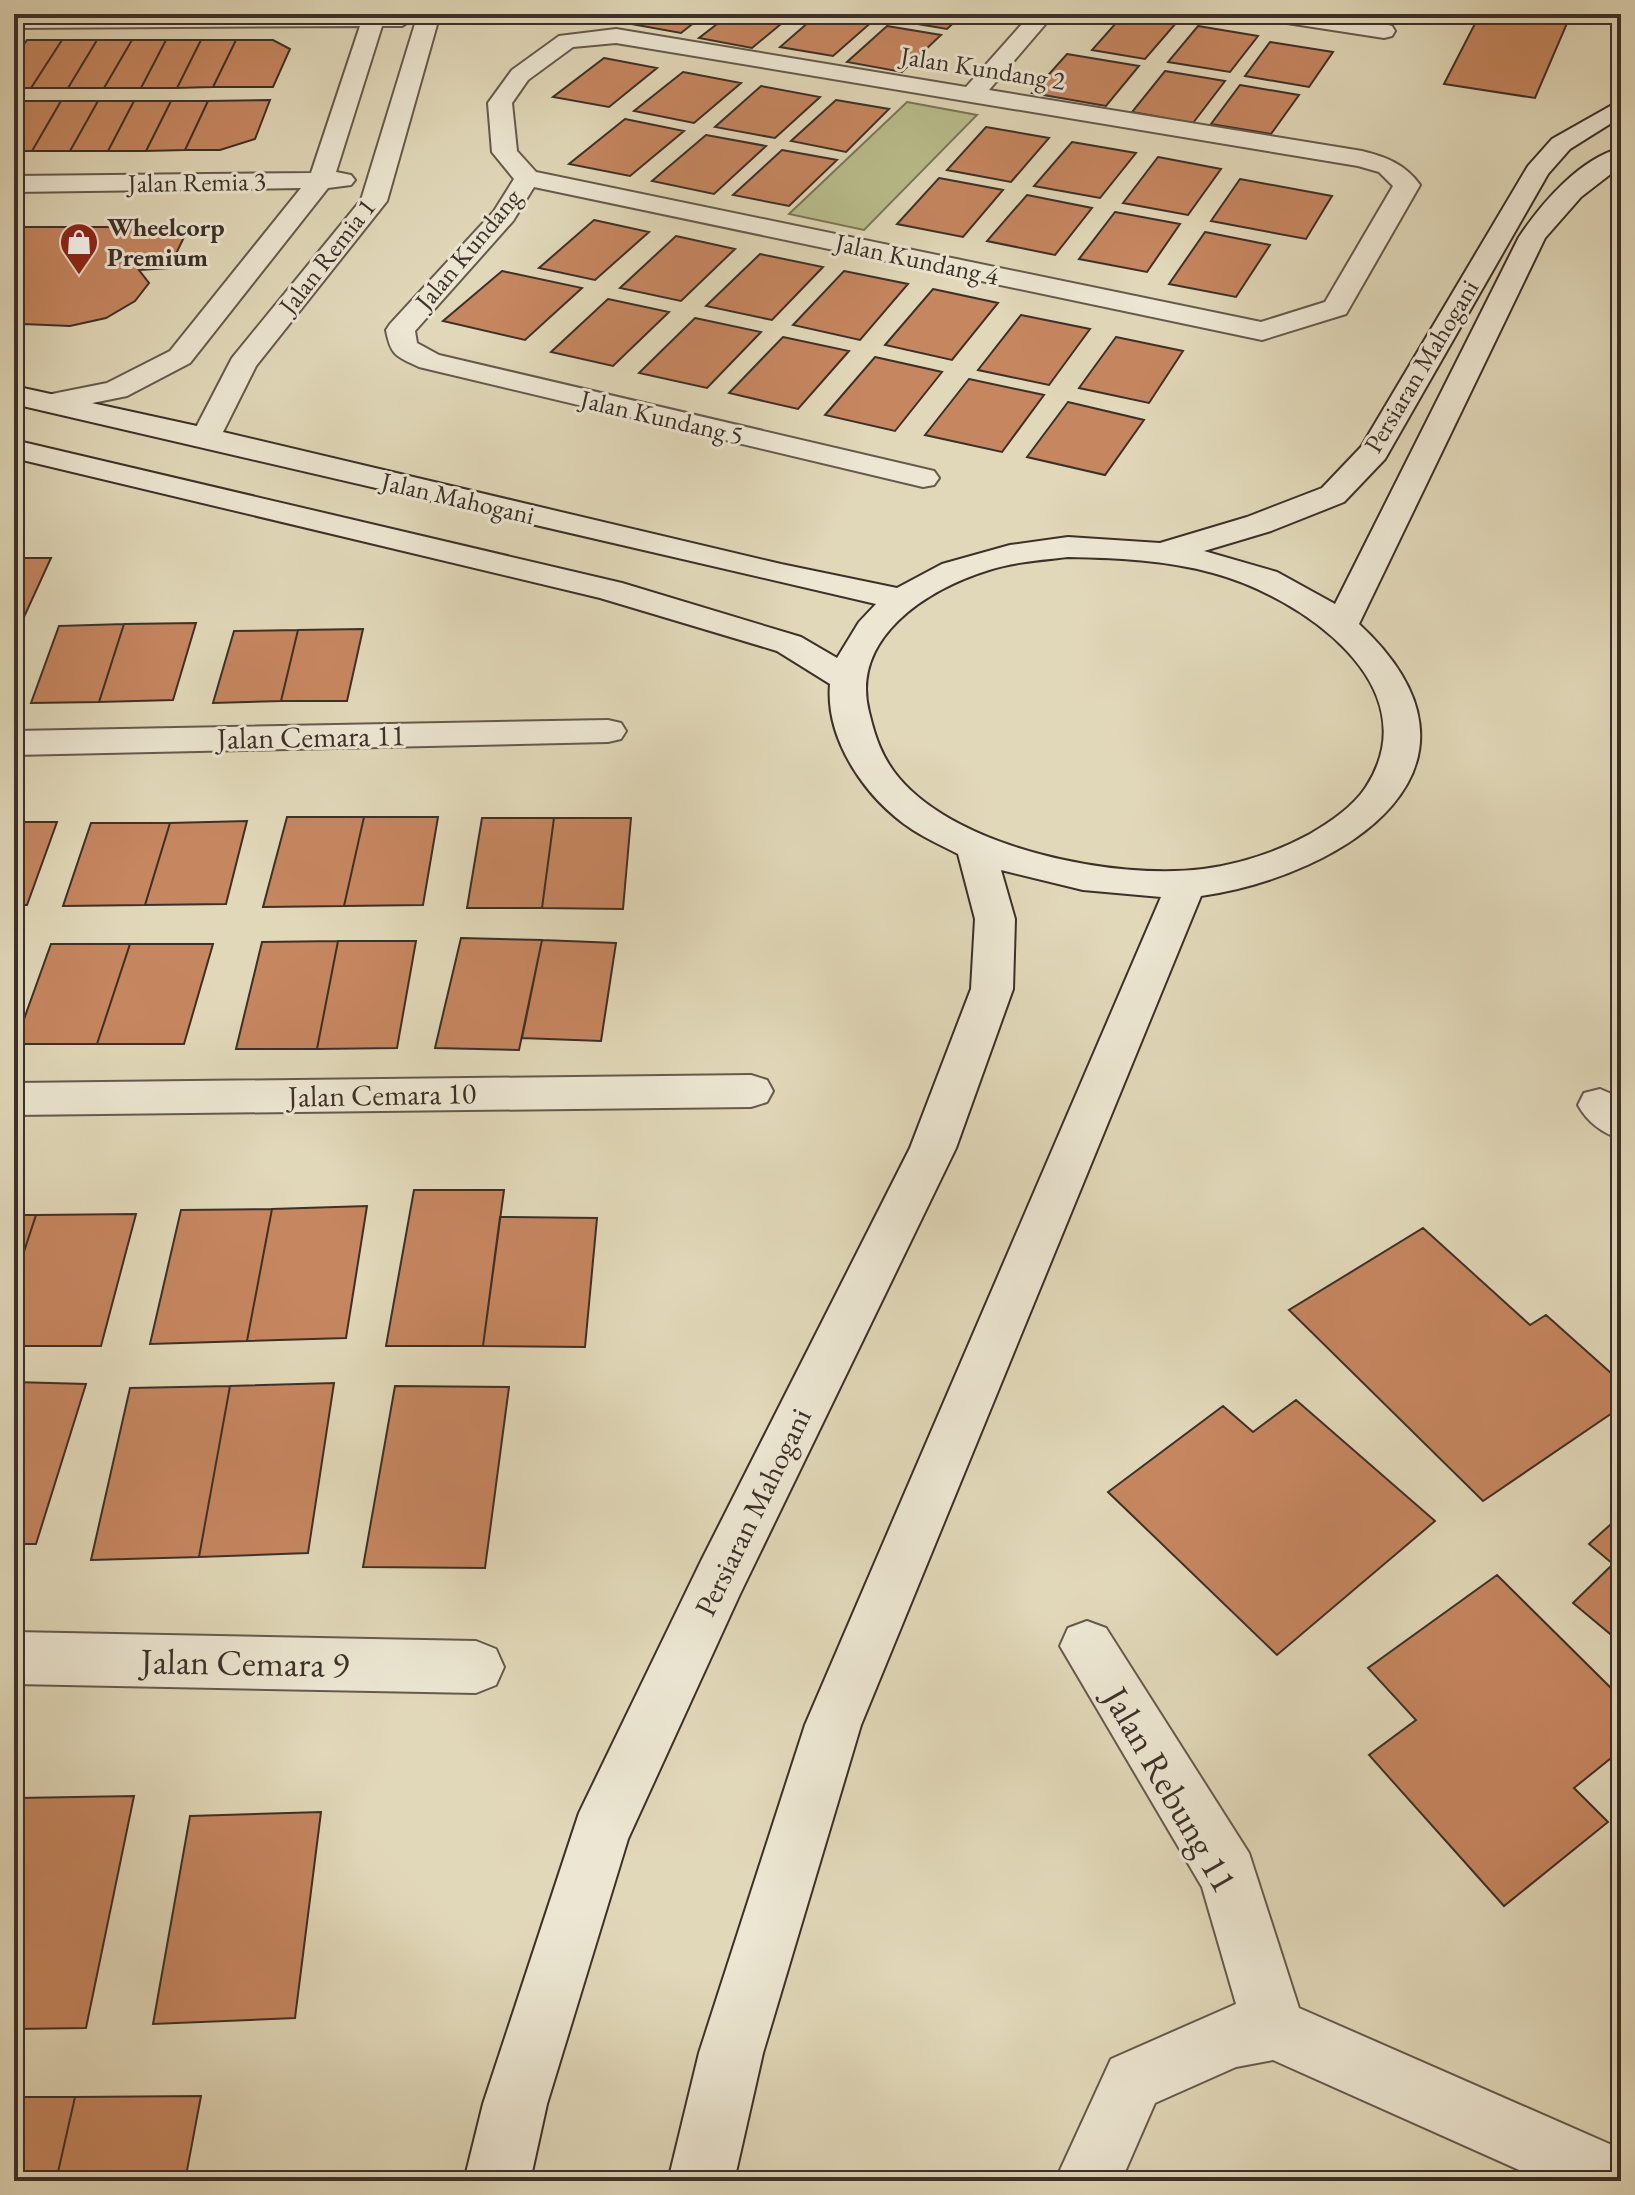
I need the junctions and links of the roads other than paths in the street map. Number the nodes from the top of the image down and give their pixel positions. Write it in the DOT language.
graph roads {
  1 [pos="1043,14"];
  2 [pos="1274,14"];
  3 [pos="374,16"];
  4 [pos="429,16"];
  5 [pos="14,21"];
  6 [pos="1384,31"];
  7 [pos="567,41"];
  8 [pos="972,95"];
  9 [pos="1621,107"];
  10 [pos="1621,156"];
  11 [pos="1388,167"];
  12 [pos="527,178"];
  13 [pos="381,179"];
  14 [pos="321,180"];
  15 [pos="14,184"];
  16 [pos="404,348"];
  17 [pos="14,395"];
  18 [pos="53,402"];
  19 [pos="206,437"];
  20 [pos="14,449"];
  21 [pos="923,478"];
  22 [pos="1166,552"];
  23 [pos="902,599"];
  24 [pos="1342,624"];
  25 [pos="846,678"];
  26 [pos="608,731"];
  27 [pos="14,743"];
  28 [pos="976,849"];
  29 [pos="1186,884"];
  30 [pos="751,1091"];
  31 [pos="14,1099"];
  32 [pos="1087,1646"];
  33 [pos="14,1658"];
  34 [pos="476,1667"];
  35 [pos="1274,2029"];
  36 [pos="497,2181"];
  37 [pos="701,2181"];
  38 [pos="1088,2181"];
  39 [pos="1619,2181"];
  1 -- 8 [label="street"];
  2 -- 6 [label="street"];
  3 -- 4 [label="street"];
  3 -- 5 [label="street"];
  3 -- 14 [label="street, Jalan Remia 1"];
  4 -- 13 [label="street, Jalan Remia 1"];
  7 -- 8 [label="street, Jalan Kundang 2"];
  7 -- 12 [label="street, Jalan Kundang"];
  8 -- 11 [label="street, Jalan Kundang 2"];
  9 -- 22 [label="street, Persiaran Mahogani"];
  10 -- 24 [label="street, Persiaran Mahogani"];
  11 -- 12 [label="street, Jalan Kundang 4"];
  12 -- 16 [label="street, Jalan Kundang"];
  13 -- 14 [label="street, Jalan Remia 3"];
  13 -- 19 [label="street, Jalan Remia 1"];
  14 -- 15 [label="street, Jalan Remia 3"];
  14 -- 18 [label="street, Jalan Remia 1"];
  16 -- 21 [label="street, Jalan Kundang 5"];
  17 -- 18 [label="street, Jalan Mahogani"];
  18 -- 19 [label="street, Jalan Mahogani"];
  19 -- 23 [label="street, Jalan Mahogani"];
  20 -- 25 [label="street, Jalan Mahogani"];
  22 -- 23 [label="street"];
  22 -- 24 [label="street"];
  23 -- 25 [label="street"];
  24 -- 29 [label="street"];
  25 -- 28 [label="street"];
  26 -- 27 [label="street, Jalan Cemara 11"];
  28 -- 29 [label="street"];
  28 -- 36 [label="street, Persiaran Mahogani"];
  29 -- 37 [label="street"];
  30 -- 31 [label="street, Jalan Cemara 10"];
  32 -- 35 [label="street, Jalan Rebung 11"];
  33 -- 34 [label="street, Jalan Cemara 9"];
  35 -- 38 [label="street"];
  35 -- 39 [label="street"];
}
